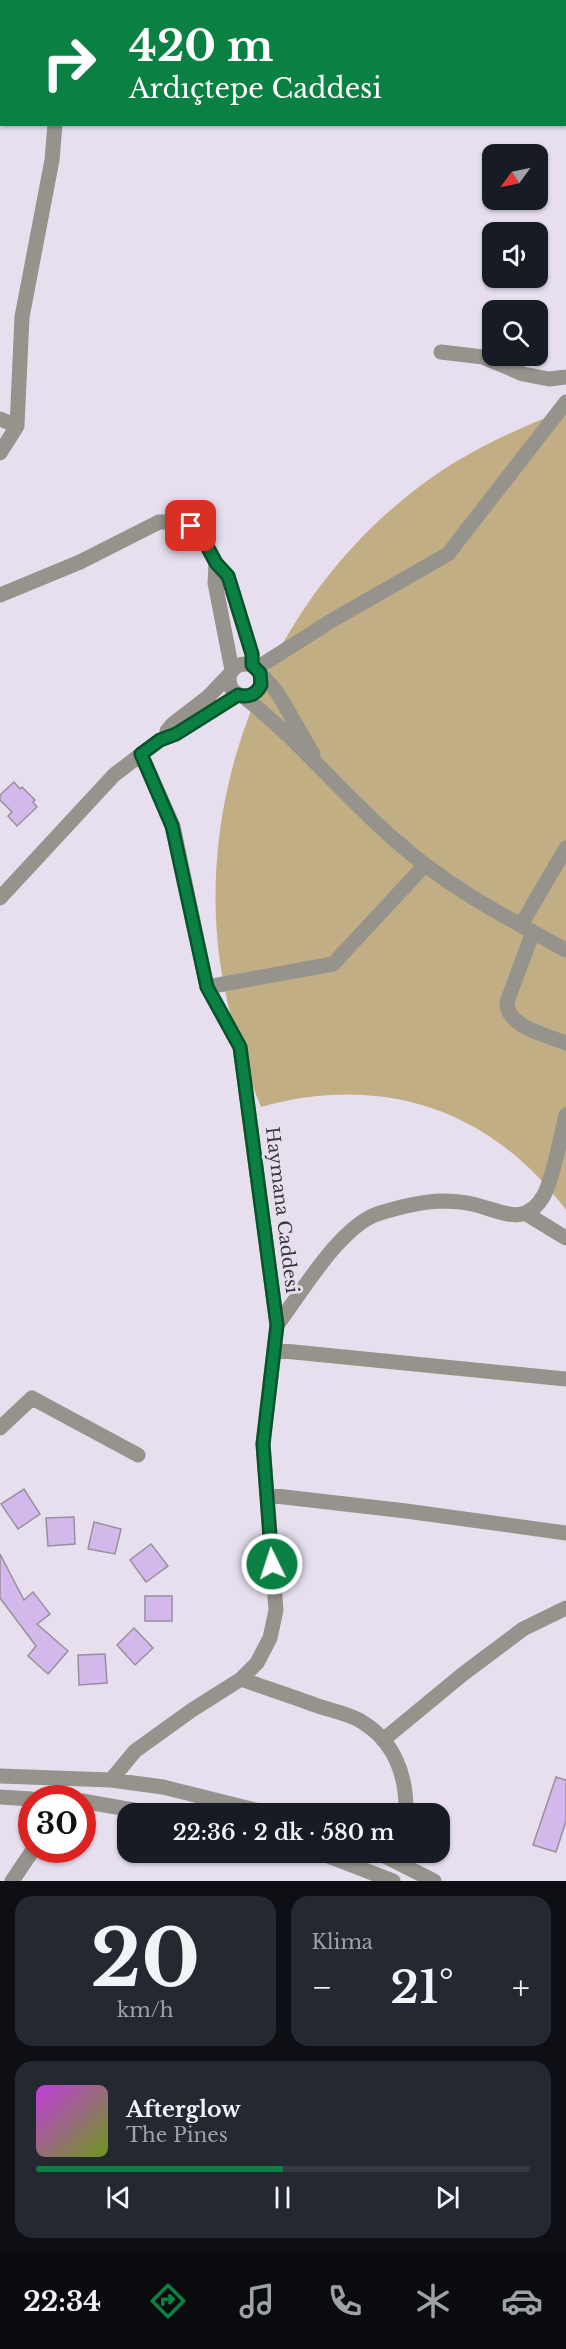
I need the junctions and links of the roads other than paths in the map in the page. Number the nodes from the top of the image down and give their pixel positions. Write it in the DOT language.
graph roads {
  1 [pos="55,126"];
  2 [pos="441,352"];
  3 [pos="566,377"];
  4 [pos="566,402"];
  5 [pos="0,419"];
  6 [pos="17,426"];
  7 [pos="0,453"];
  8 [pos="216,563"];
  9 [pos="0,595"];
  10 [pos="256,669"];
  11 [pos="230,673"];
  12 [pos="240,696"];
  13 [pos="160,740"];
  14 [pos="141,754"];
  15 [pos="317,762"];
  16 [pos="566,848"];
  17 [pos="425,865"];
  18 [pos="0,898"];
  19 [pos="527,928"];
  20 [pos="566,950"];
  21 [pos="207,987"];
  22 [pos="566,1043"];
  23 [pos="566,1115"];
  24 [pos="525,1213"];
  25 [pos="566,1238"];
  26 [pos="277,1325"];
  27 [pos="274,1350"];
  28 [pos="566,1379"];
  29 [pos="0,1428"];
  30 [pos="138,1455"];
  31 [pos="267,1495"];
  32 [pos="566,1533"];
  33 [pos="566,1608"];
  34 [pos="241,1679"];
  35 [pos="383,1740"];
  36 [pos="0,1776"];
  37 [pos="111,1780"];
  38 [pos="0,1797"];
  39 [pos="18,1798"];
  40 [pos="96,1803"];
  41 [pos="227,1803"];
  42 [pos="406,1803"];
  43 [pos="117,1807"];
  44 [pos="24,1863"];
  45 [pos="346,1863"];
  46 [pos="409,1863"];
  47 [pos="12,1881"];
  48 [pos="393,1881"];
  49 [pos="434,1881"];
  1 -- 6 [label="street"];
  2 -- 3 [label="street"];
  4 -- 10 [label="street"];
  5 -- 6 [label="street"];
  6 -- 7 [label="street"];
  8 -- 9 [label="street"];
  8 -- 10 [label="street"];
  8 -- 11 [label="street"];
  10 -- 11 [label="street"];
  10 -- 12 [label="street"];
  10 -- 15 [label="street"];
  11 -- 12 [label="street"];
  11 -- 13 [label="street"];
  12 -- 13 [label="street"];
  12 -- 15 [label="street"];
  13 -- 14 [label="street"];
  14 -- 18 [label="street"];
  14 -- 21 [label="street, Haymana Caddesi"];
  15 -- 17 [label="street"];
  16 -- 19 [label="street"];
  17 -- 19 [label="street"];
  17 -- 21 [label="street"];
  19 -- 20 [label="street"];
  19 -- 22 [label="street"];
  21 -- 26 [label="street, Haymana Caddesi"];
  23 -- 24 [label="street"];
  24 -- 25 [label="street"];
  24 -- 26 [label="street"];
  26 -- 27 [label="street, Haymana Caddesi"];
  27 -- 28 [label="street"];
  27 -- 31 [label="street, Haymana Caddesi"];
  29 -- 30 [label="street"];
  31 -- 32 [label="street"];
  31 -- 34 [label="street, Haymana Caddesi"];
  33 -- 35 [label="street"];
  34 -- 35 [label="street"];
  34 -- 37 [label="street, Haymana Caddesi"];
  35 -- 42 [label="street"];
  36 -- 37 [label="street"];
  37 -- 41 [label="street"];
  38 -- 39 [label="street"];
  40 -- 43 [label="street"];
  44 -- 47 [label="street"];
  45 -- 48 [label="street"];
  46 -- 49 [label="street"];
}
